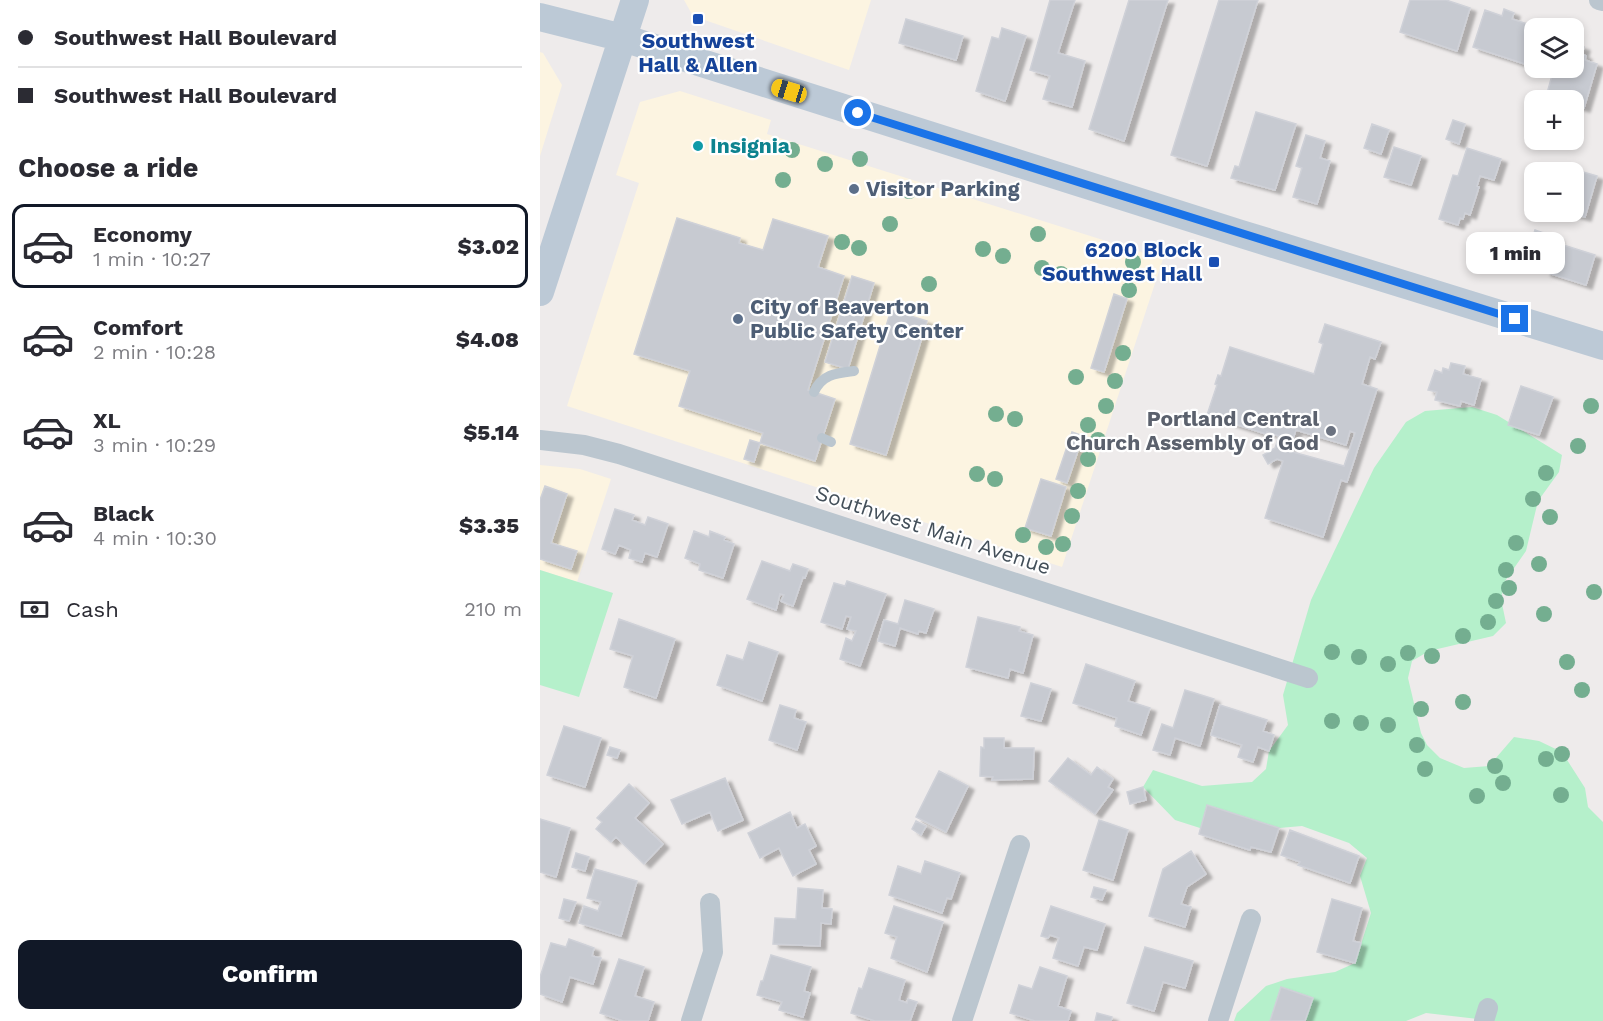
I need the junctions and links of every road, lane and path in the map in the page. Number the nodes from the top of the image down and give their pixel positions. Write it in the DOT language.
graph roads {
  1 [pos="634,0"];
  2 [pos="540,17"];
  3 [pos="623,38"];
  4 [pos="540,292"];
  5 [pos="1603,346"];
  6 [pos="854,371"];
  7 [pos="814,392"];
  8 [pos="540,440"];
  9 [pos="1308,678"];
  10 [pos="1020,845"];
  11 [pos="710,903"];
  12 [pos="1251,919"];
  13 [pos="691,1021"];
  14 [pos="962,1021"];
  15 [pos="1218,1021"];
  1 -- 3 [label="main road"];
  2 -- 3 [label="main road"];
  3 -- 4 [label="main road"];
  3 -- 5 [label="main road"];
  6 -- 7 [label="lane"];
  8 -- 9 [label="street, Southwest Main Avenue"];
  10 -- 14 [label="street"];
  11 -- 13 [label="street"];
  12 -- 15 [label="street"];
}
